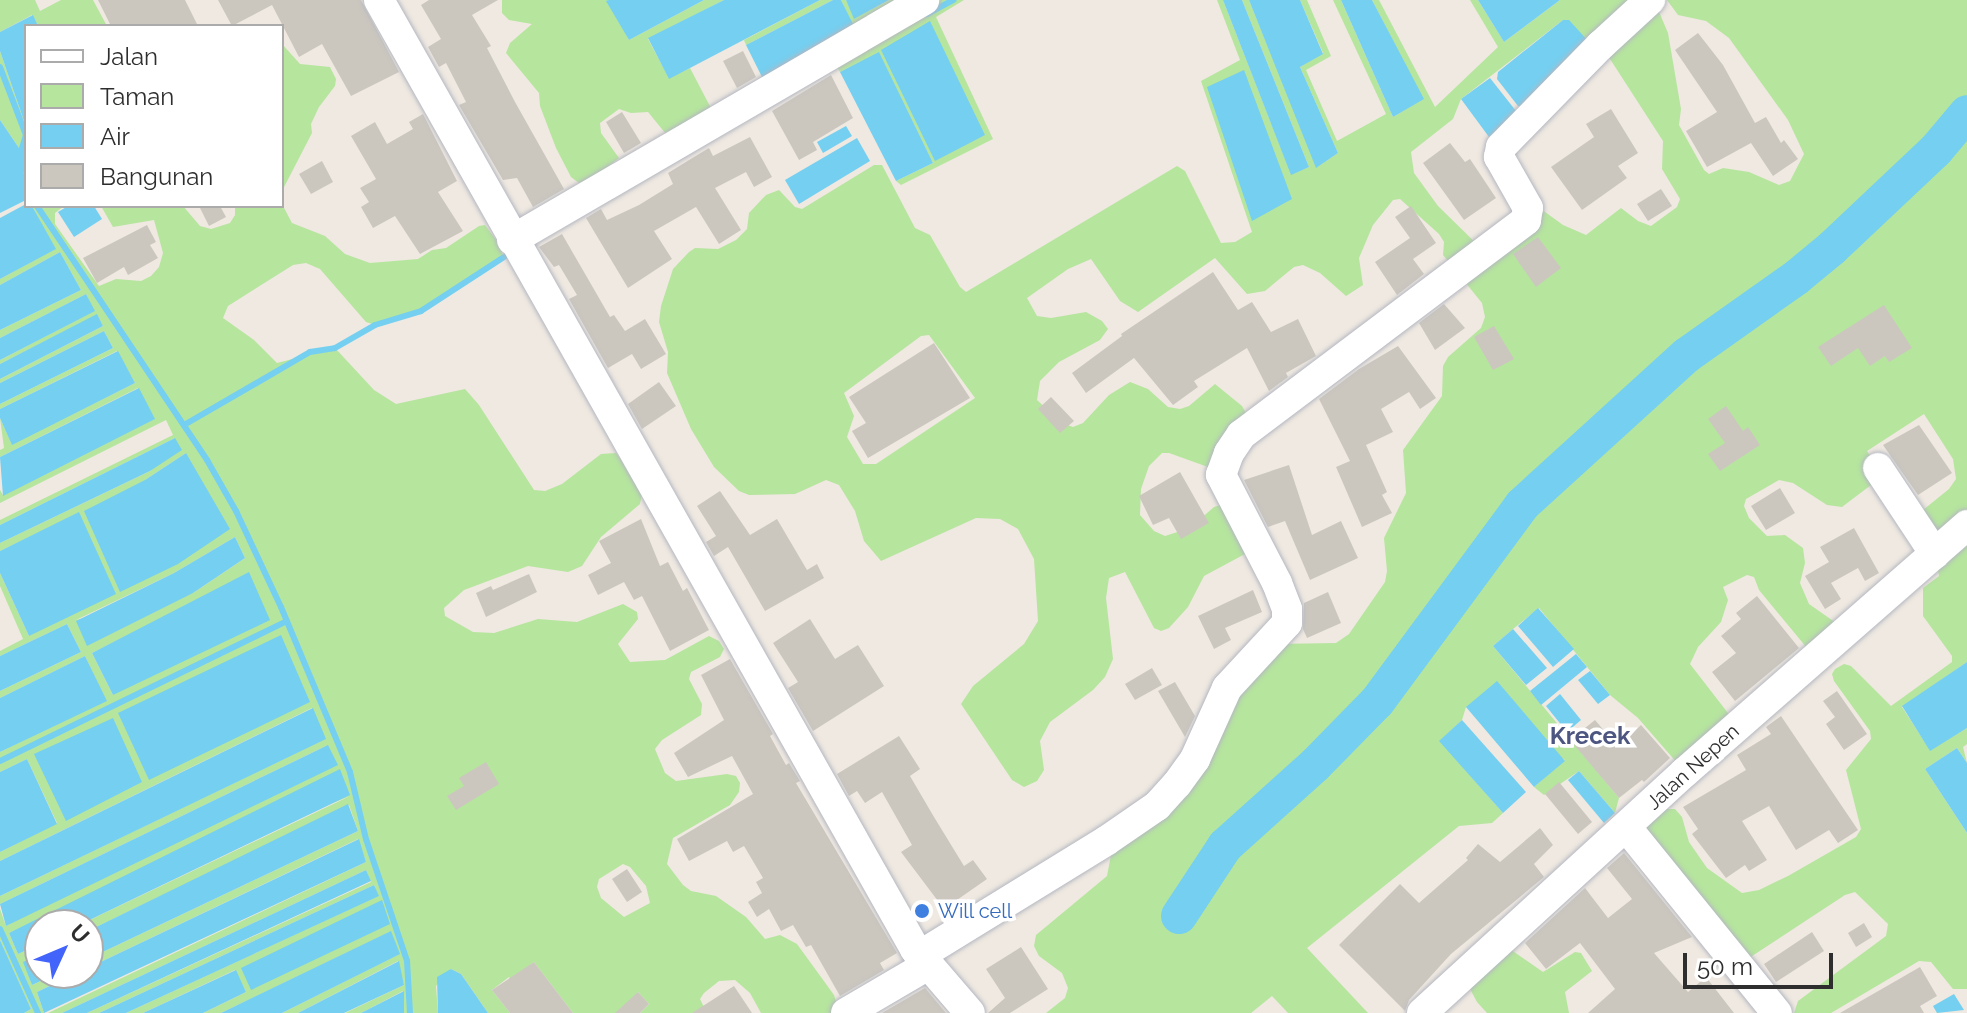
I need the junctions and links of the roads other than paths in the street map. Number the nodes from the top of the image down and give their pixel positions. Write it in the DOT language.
graph roads {
  1 [pos="379,0"];
  2 [pos="924,0"];
  3 [pos="1650,0"];
  4 [pos="512,240"];
  5 [pos="1878,468"];
  6 [pos="1967,525"];
  7 [pos="1935,554"];
  8 [pos="1627,828"];
  9 [pos="923,961"];
  10 [pos="846,1013"];
  11 [pos="970,1013"];
  12 [pos="1422,1013"];
  13 [pos="1777,1013"];
  1 -- 4 [label="street"];
  2 -- 4 [label="street"];
  3 -- 9 [label="street"];
  4 -- 9 [label="street"];
  5 -- 7 [label="street"];
  6 -- 7 [label="street, Jalan Nepen"];
  7 -- 8 [label="street, Jalan Nepen"];
  8 -- 12 [label="street, Jalan Nepen"];
  8 -- 13 [label="street"];
  9 -- 10 [label="street"];
  9 -- 11 [label="street"];
}
